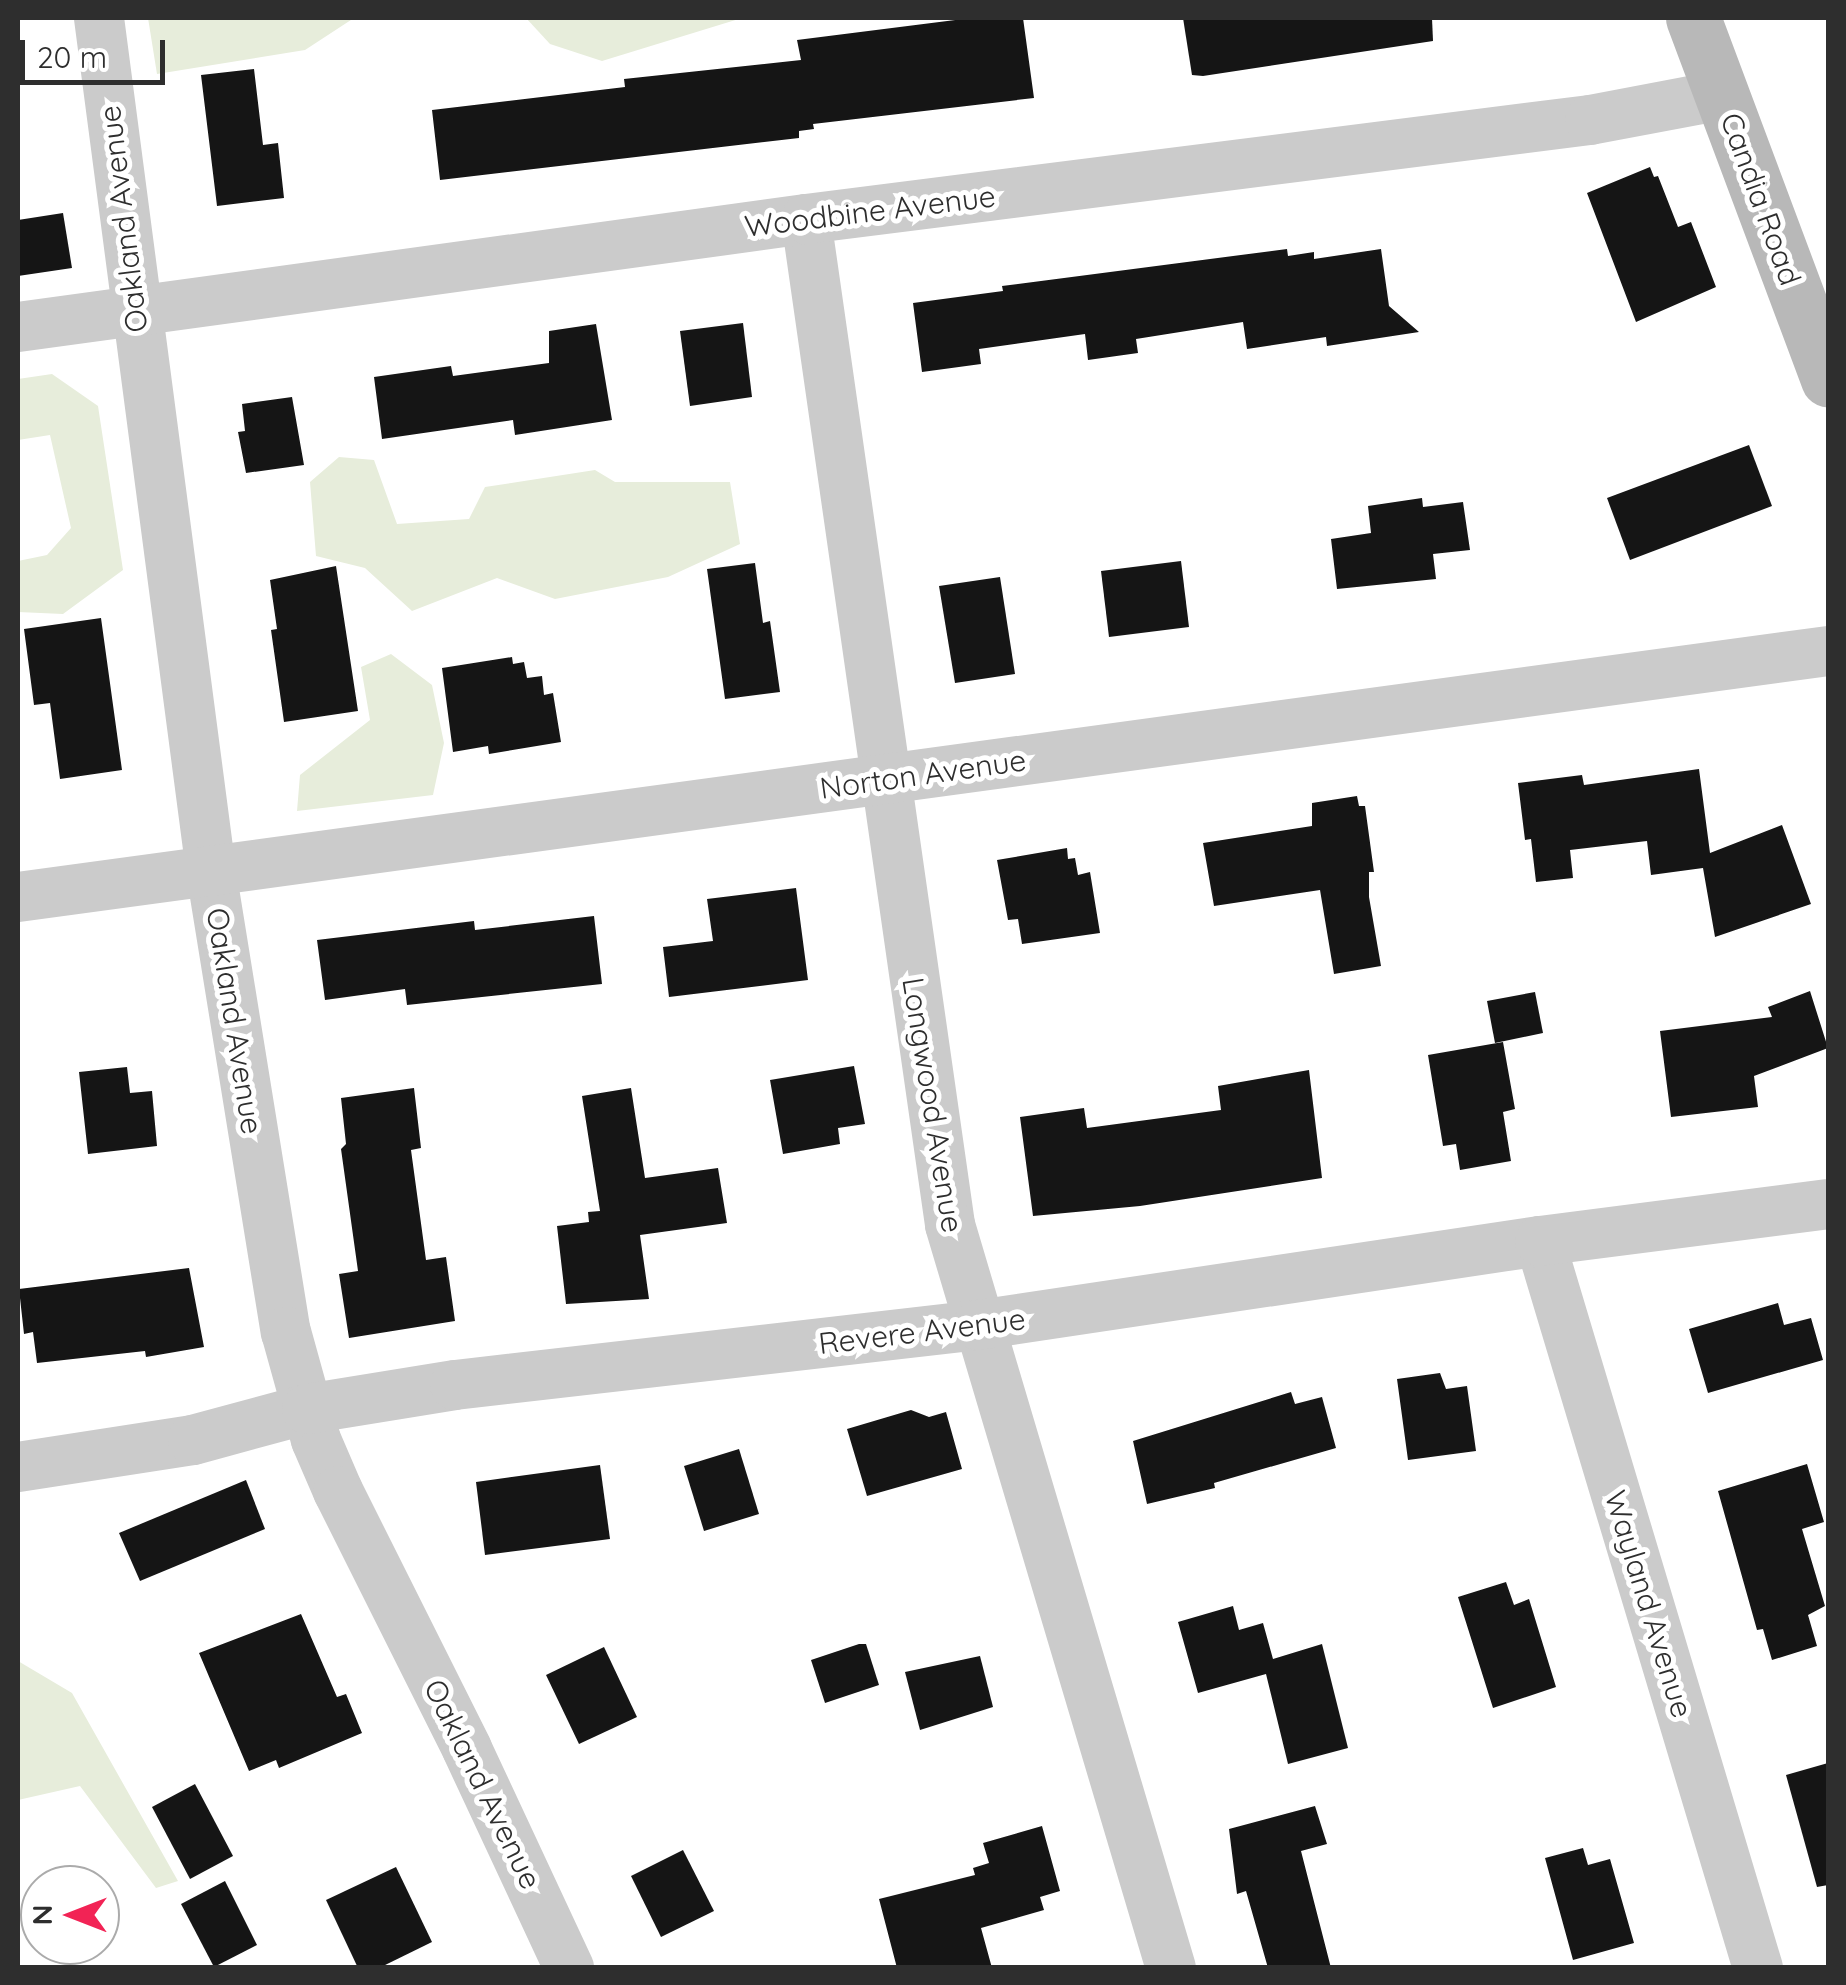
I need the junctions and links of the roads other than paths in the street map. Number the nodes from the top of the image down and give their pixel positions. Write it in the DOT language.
graph roads {
  1 [pos="99,18"];
  2 [pos="1694,18"];
  3 [pos="1722,95"];
  4 [pos="806,219"];
  5 [pos="1813,293"];
  6 [pos="134,311"];
  7 [pos="18,327"];
  8 [pos="1828,380"];
  9 [pos="1828,652"];
  10 [pos="886,779"];
  11 [pos="211,870"];
  12 [pos="18,897"];
  13 [pos="1828,1204"];
  14 [pos="1540,1241"];
  15 [pos="978,1325"];
  16 [pos="307,1409"];
  17 [pos="18,1468"];
  18 [pos="569,1968"];
  19 [pos="1171,1968"];
  20 [pos="1758,1968"];
  1 -- 6 [label="street, Oakland Avenue"];
  2 -- 3 [label="main road, Candia Road"];
  3 -- 4 [label="street, Woodbine Avenue"];
  3 -- 5 [label="main road, Candia Road"];
  4 -- 6 [label="street, Woodbine Avenue"];
  4 -- 10 [label="street, Longwood Avenue"];
  5 -- 8 [label="main road, Candia Road"];
  6 -- 7 [label="street, Woodbine Avenue"];
  6 -- 11 [label="street, Oakland Avenue"];
  9 -- 10 [label="street, Norton Avenue"];
  10 -- 11 [label="street, Norton Avenue"];
  10 -- 15 [label="street, Longwood Avenue"];
  11 -- 12 [label="street, Norton Avenue"];
  11 -- 16 [label="street, Oakland Avenue"];
  13 -- 14 [label="street, Revere Avenue"];
  14 -- 15 [label="street, Revere Avenue"];
  14 -- 20 [label="street, Wayland Avenue"];
  15 -- 16 [label="street, Revere Avenue"];
  15 -- 19 [label="street, Longwood Avenue"];
  16 -- 17 [label="street, Revere Avenue"];
  16 -- 18 [label="street, Oakland Avenue"];
}
